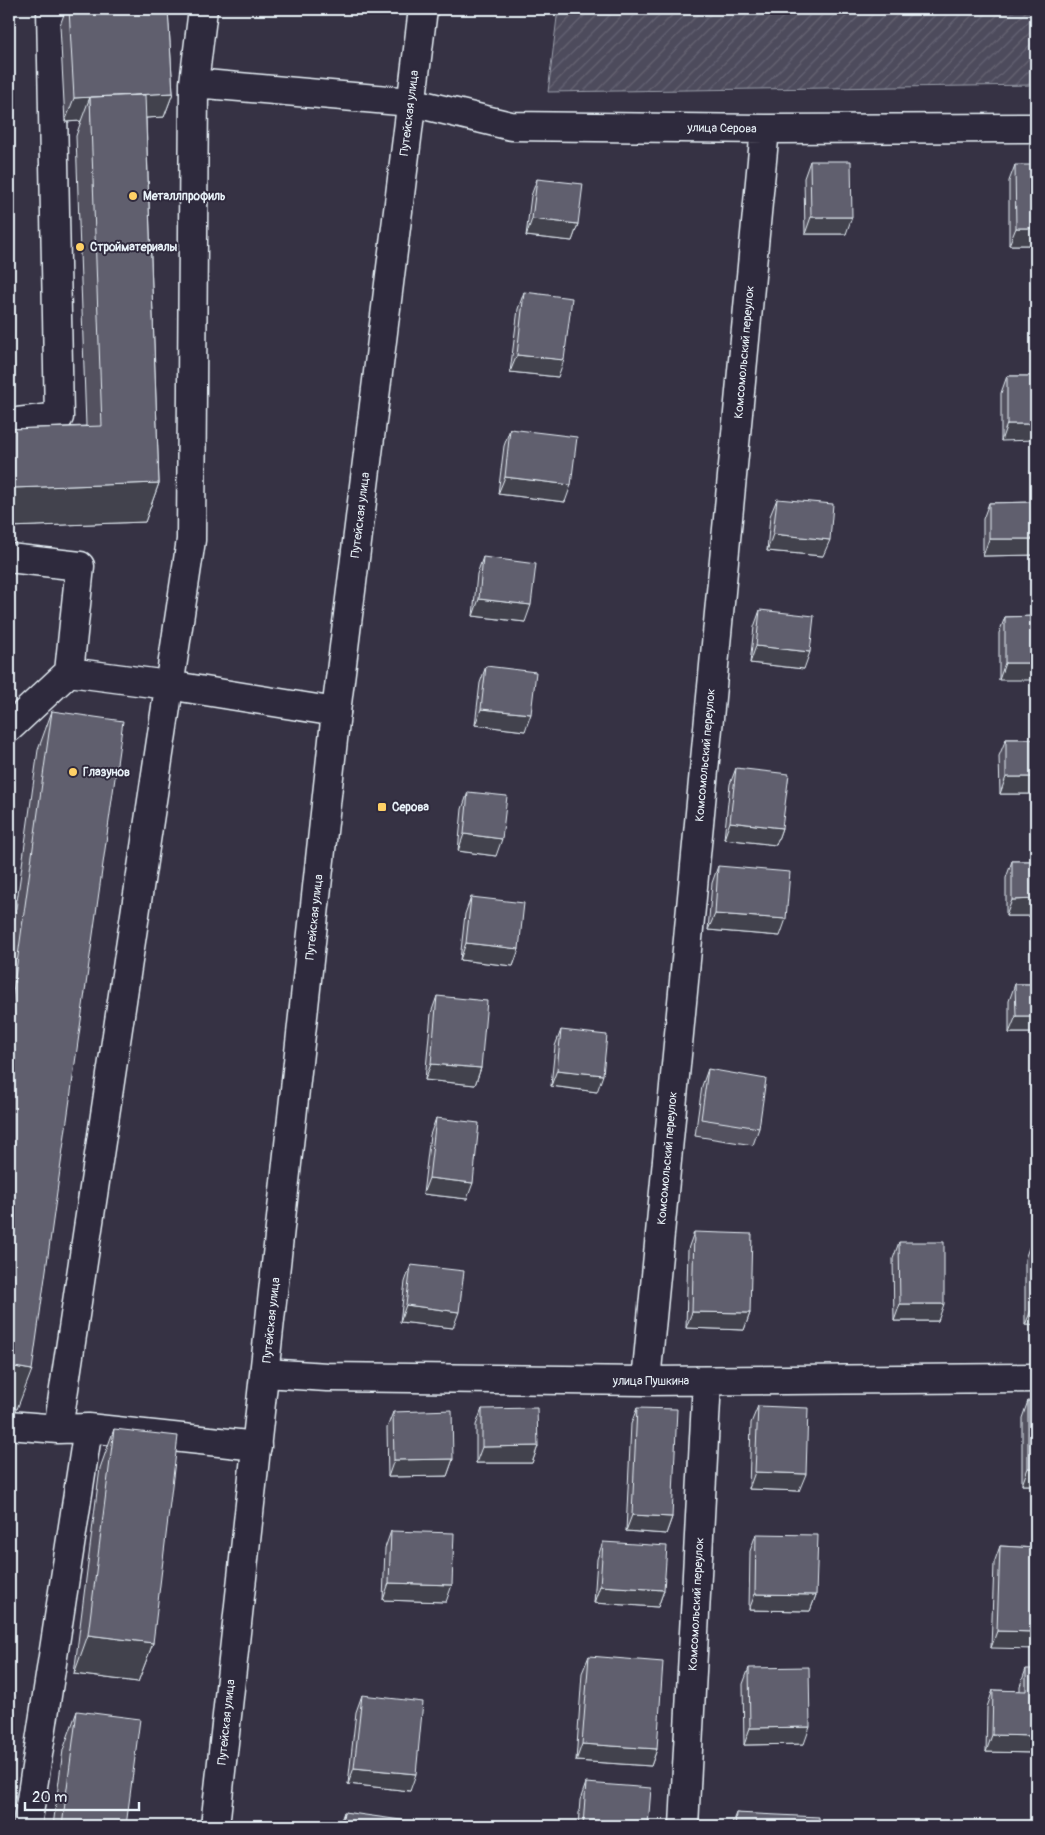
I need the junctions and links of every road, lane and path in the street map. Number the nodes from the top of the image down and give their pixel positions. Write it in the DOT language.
graph roads {
  1 [pos="51,9"];
  2 [pos="203,9"];
  3 [pos="423,9"];
  4 [pos="194,83"];
  5 [pos="411,102"];
  6 [pos="765,128"];
  7 [pos="1036,128"];
  8 [pos="9,422"];
  9 [pos="9,558"];
  10 [pos="69,672"];
  11 [pos="168,685"];
  12 [pos="336,712"];
  13 [pos="9,728"];
  14 [pos="265,1373"];
  15 [pos="1036,1378"];
  16 [pos="707,1381"];
  17 [pos="646,1382"];
  18 [pos="9,1425"];
  19 [pos="88,1428"];
  20 [pos="58,1429"];
  21 [pos="257,1446"];
  22 [pos="27,1826"];
  23 [pos="215,1826"];
  24 [pos="684,1826"];
  1 -- 8 [label="street"];
  2 -- 4 [label="street"];
  3 -- 5 [label="street, Путейская улица"];
  4 -- 5 [label="street, улица Серова"];
  4 -- 11 [label="street"];
  5 -- 6 [label="street, улица Серова"];
  5 -- 12 [label="street, Путейская улица"];
  6 -- 7 [label="street, улица Серова"];
  6 -- 17 [label="street, Комсомольский переулок"];
  9 -- 10 [label="street"];
  10 -- 11 [label="street"];
  10 -- 13 [label="street"];
  11 -- 12 [label="street"];
  11 -- 20 [label="street"];
  12 -- 14 [label="street, Путейская улица"];
  14 -- 17 [label="street, улица Пушкина"];
  14 -- 21 [label="street, Путейская улица"];
  15 -- 16 [label="street, улица Пушкина"];
  16 -- 17 [label="street, улица Пушкина"];
  16 -- 24 [label="street, Комсомольский переулок"];
  18 -- 20 [label="street"];
  19 -- 20 [label="street"];
  19 -- 21 [label="street"];
  19 -- 22 [label="street"];
  21 -- 23 [label="street, Путейская улица"];
}
